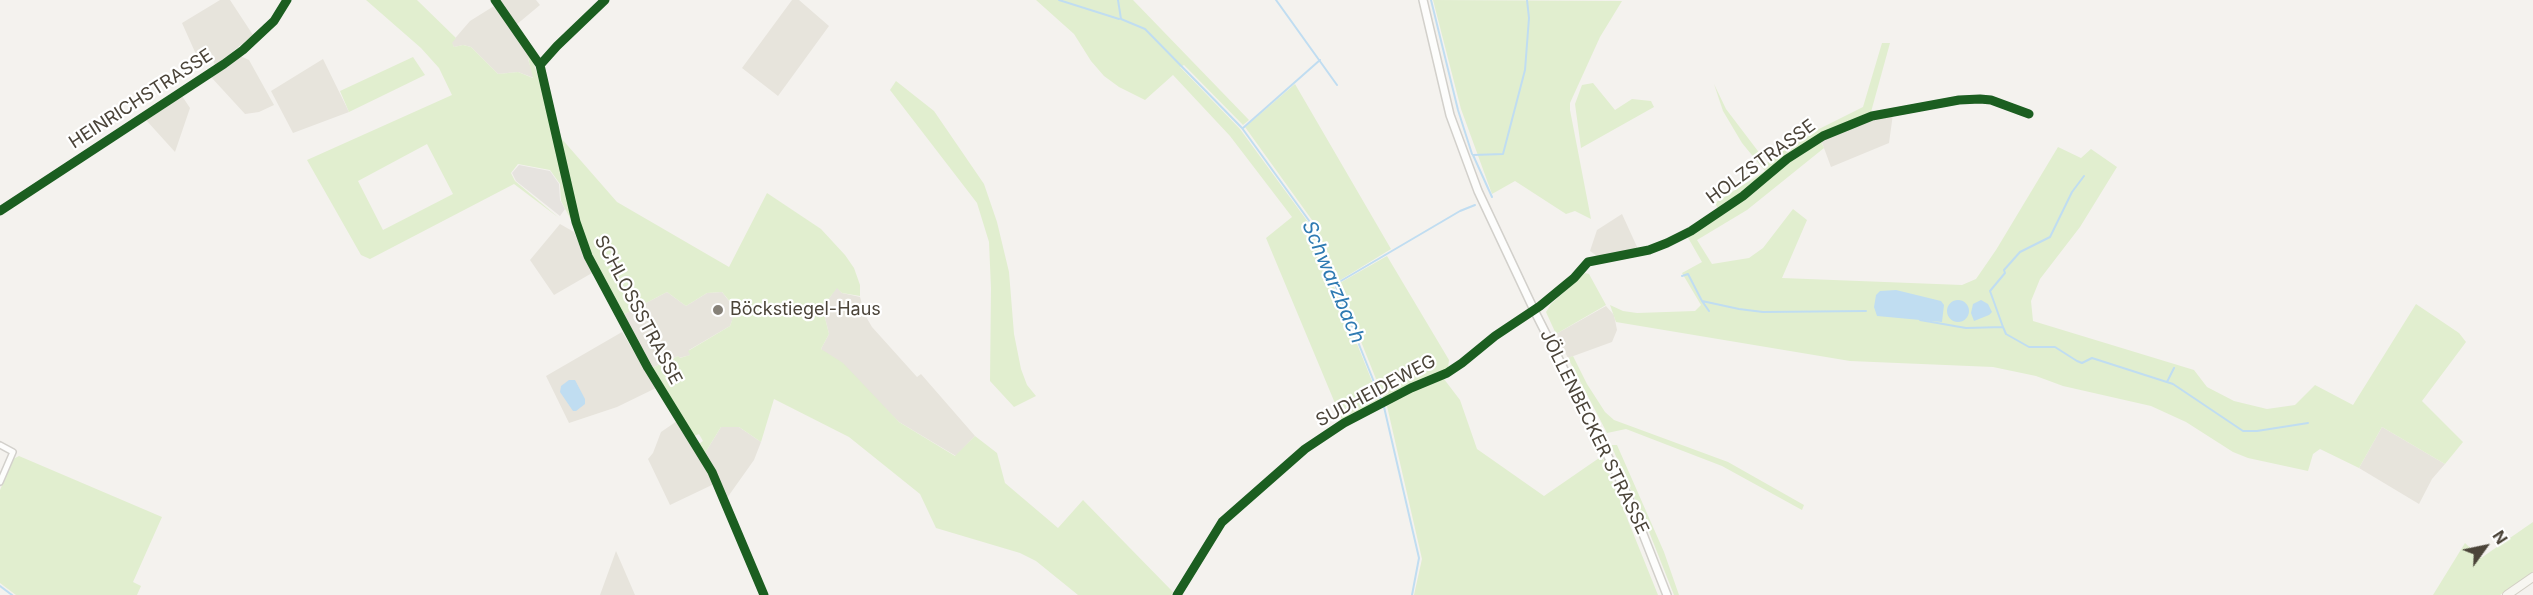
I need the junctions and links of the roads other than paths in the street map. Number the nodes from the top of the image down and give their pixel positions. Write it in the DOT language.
graph roads {
  1 [pos="287,0"];
  2 [pos="495,0"];
  3 [pos="605,0"];
  4 [pos="1423,0"];
  5 [pos="540,65"];
  6 [pos="2029,114"];
  7 [pos="0,211"];
  8 [pos="1534,310"];
  9 [pos="0,446"];
  10 [pos="0,482"];
  11 [pos="2533,577"];
  12 [pos="764,595"];
  13 [pos="1177,595"];
  14 [pos="1667,595"];
  15 [pos="2507,595"];
  1 -- 7 [label="street, HEINRICHSTRASSE"];
  2 -- 5 [label="street, SCHLOSSSTRASSE"];
  3 -- 5 [label="street"];
  4 -- 8 [label="street, JÖLLENBECKER STRASSE"];
  5 -- 12 [label="street, SCHLOSSSTRASSE"];
  6 -- 8 [label="street, HOLZSTRASSE"];
  8 -- 13 [label="street, SUDHEIDEWEG"];
  8 -- 14 [label="street, JÖLLENBECKER STRASSE"];
  9 -- 10 [label="street"];
  11 -- 15 [label="main road"];
}
